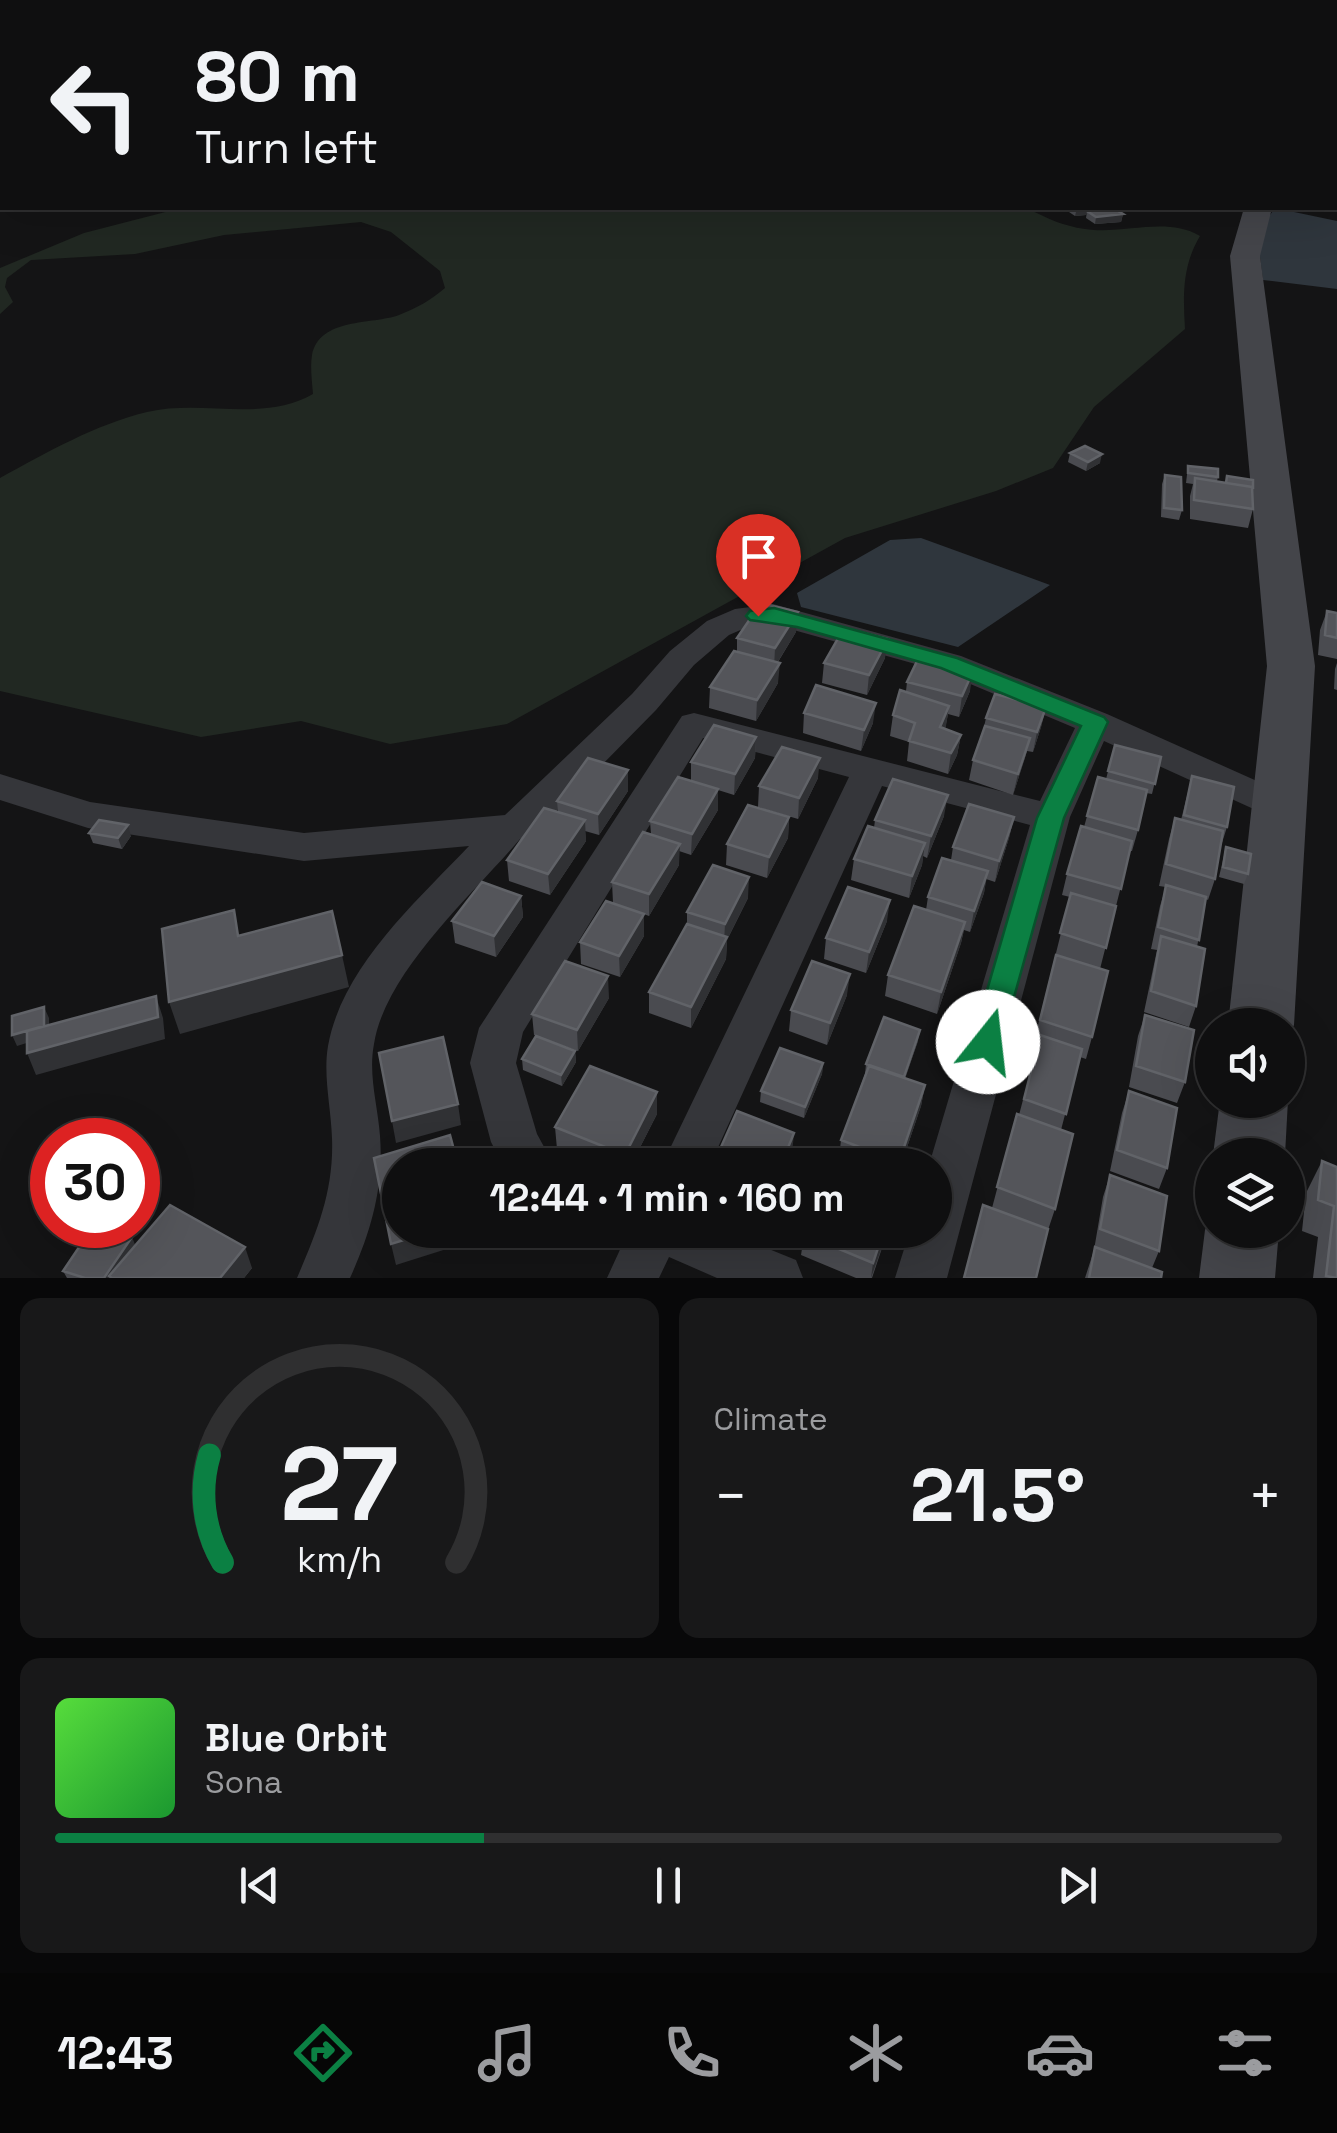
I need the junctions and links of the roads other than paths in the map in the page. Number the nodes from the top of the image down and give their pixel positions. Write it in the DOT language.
graph roads {
  1 [pos="1257,210"];
  2 [pos="1095,722"];
  3 [pos="872,770"];
  4 [pos="0,787"];
  5 [pos="1282,808"];
  6 [pos="1050,818"];
  7 [pos="506,830"];
  8 [pos="1263,1008"];
  9 [pos="520,1148"];
  10 [pos="694,1148"];
  11 [pos="952,1168"];
  12 [pos="649,1248"];
  13 [pos="703,1248"];
  14 [pos="930,1248"];
  15 [pos="1240,1248"];
  16 [pos="323,1278"];
  17 [pos="633,1278"];
  18 [pos="776,1278"];
  19 [pos="921,1278"];
  20 [pos="1237,1278"];
  1 -- 5 [label="street"];
  2 -- 5 [label="street"];
  2 -- 6 [label="street"];
  2 -- 7 [label="street"];
  3 -- 6 [label="street"];
  3 -- 9 [label="street"];
  3 -- 10 [label="street"];
  4 -- 7 [label="street"];
  5 -- 8 [label="street"];
  6 -- 11 [label="street"];
  7 -- 16 [label="street"];
  12 -- 17 [label="street"];
  13 -- 18 [label="street"];
  14 -- 19 [label="street"];
  15 -- 20 [label="street"];
}
